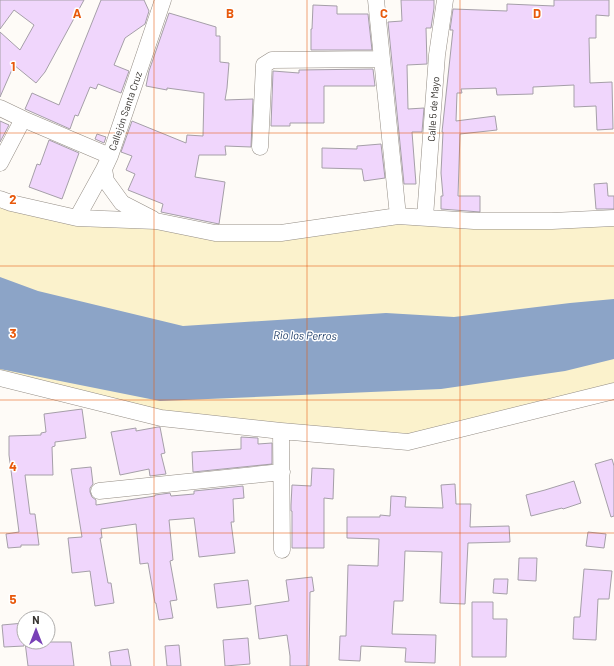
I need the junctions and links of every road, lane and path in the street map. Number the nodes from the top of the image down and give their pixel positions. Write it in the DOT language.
graph roads {
  1 [pos="163,0"];
  2 [pos="376,0"];
  3 [pos="445,0"];
  4 [pos="382,60"];
  5 [pos="0,108"];
  6 [pos="23,119"];
  7 [pos="260,147"];
  8 [pos="0,163"];
  9 [pos="107,163"];
  10 [pos="0,199"];
  11 [pos="398,216"];
  12 [pos="425,217"];
  13 [pos="78,218"];
  14 [pos="614,218"];
  15 [pos="156,221"];
  16 [pos="0,378"];
  17 [pos="614,391"];
  18 [pos="281,431"];
  19 [pos="282,472"];
  20 [pos="99,491"];
  21 [pos="282,550"];
  1 -- 9 [label="street, Callejón Santa Cruz"];
  2 -- 4 [label="street"];
  3 -- 12 [label="street, Calle 5 de Mayo"];
  4 -- 7 [label="street"];
  4 -- 11 [label="street"];
  5 -- 6 [label="street"];
  6 -- 8 [label="street"];
  6 -- 9 [label="street"];
  9 -- 13 [label="street, Callejón Santa Cruz"];
  9 -- 15 [label="street"];
  10 -- 13 [label="street"];
  11 -- 12 [label="street"];
  11 -- 15 [label="street"];
  12 -- 14 [label="street"];
  13 -- 15 [label="street"];
  16 -- 18 [label="street"];
  17 -- 18 [label="street"];
  18 -- 19 [label="street"];
  19 -- 20 [label="street"];
  19 -- 21 [label="street"];
}
